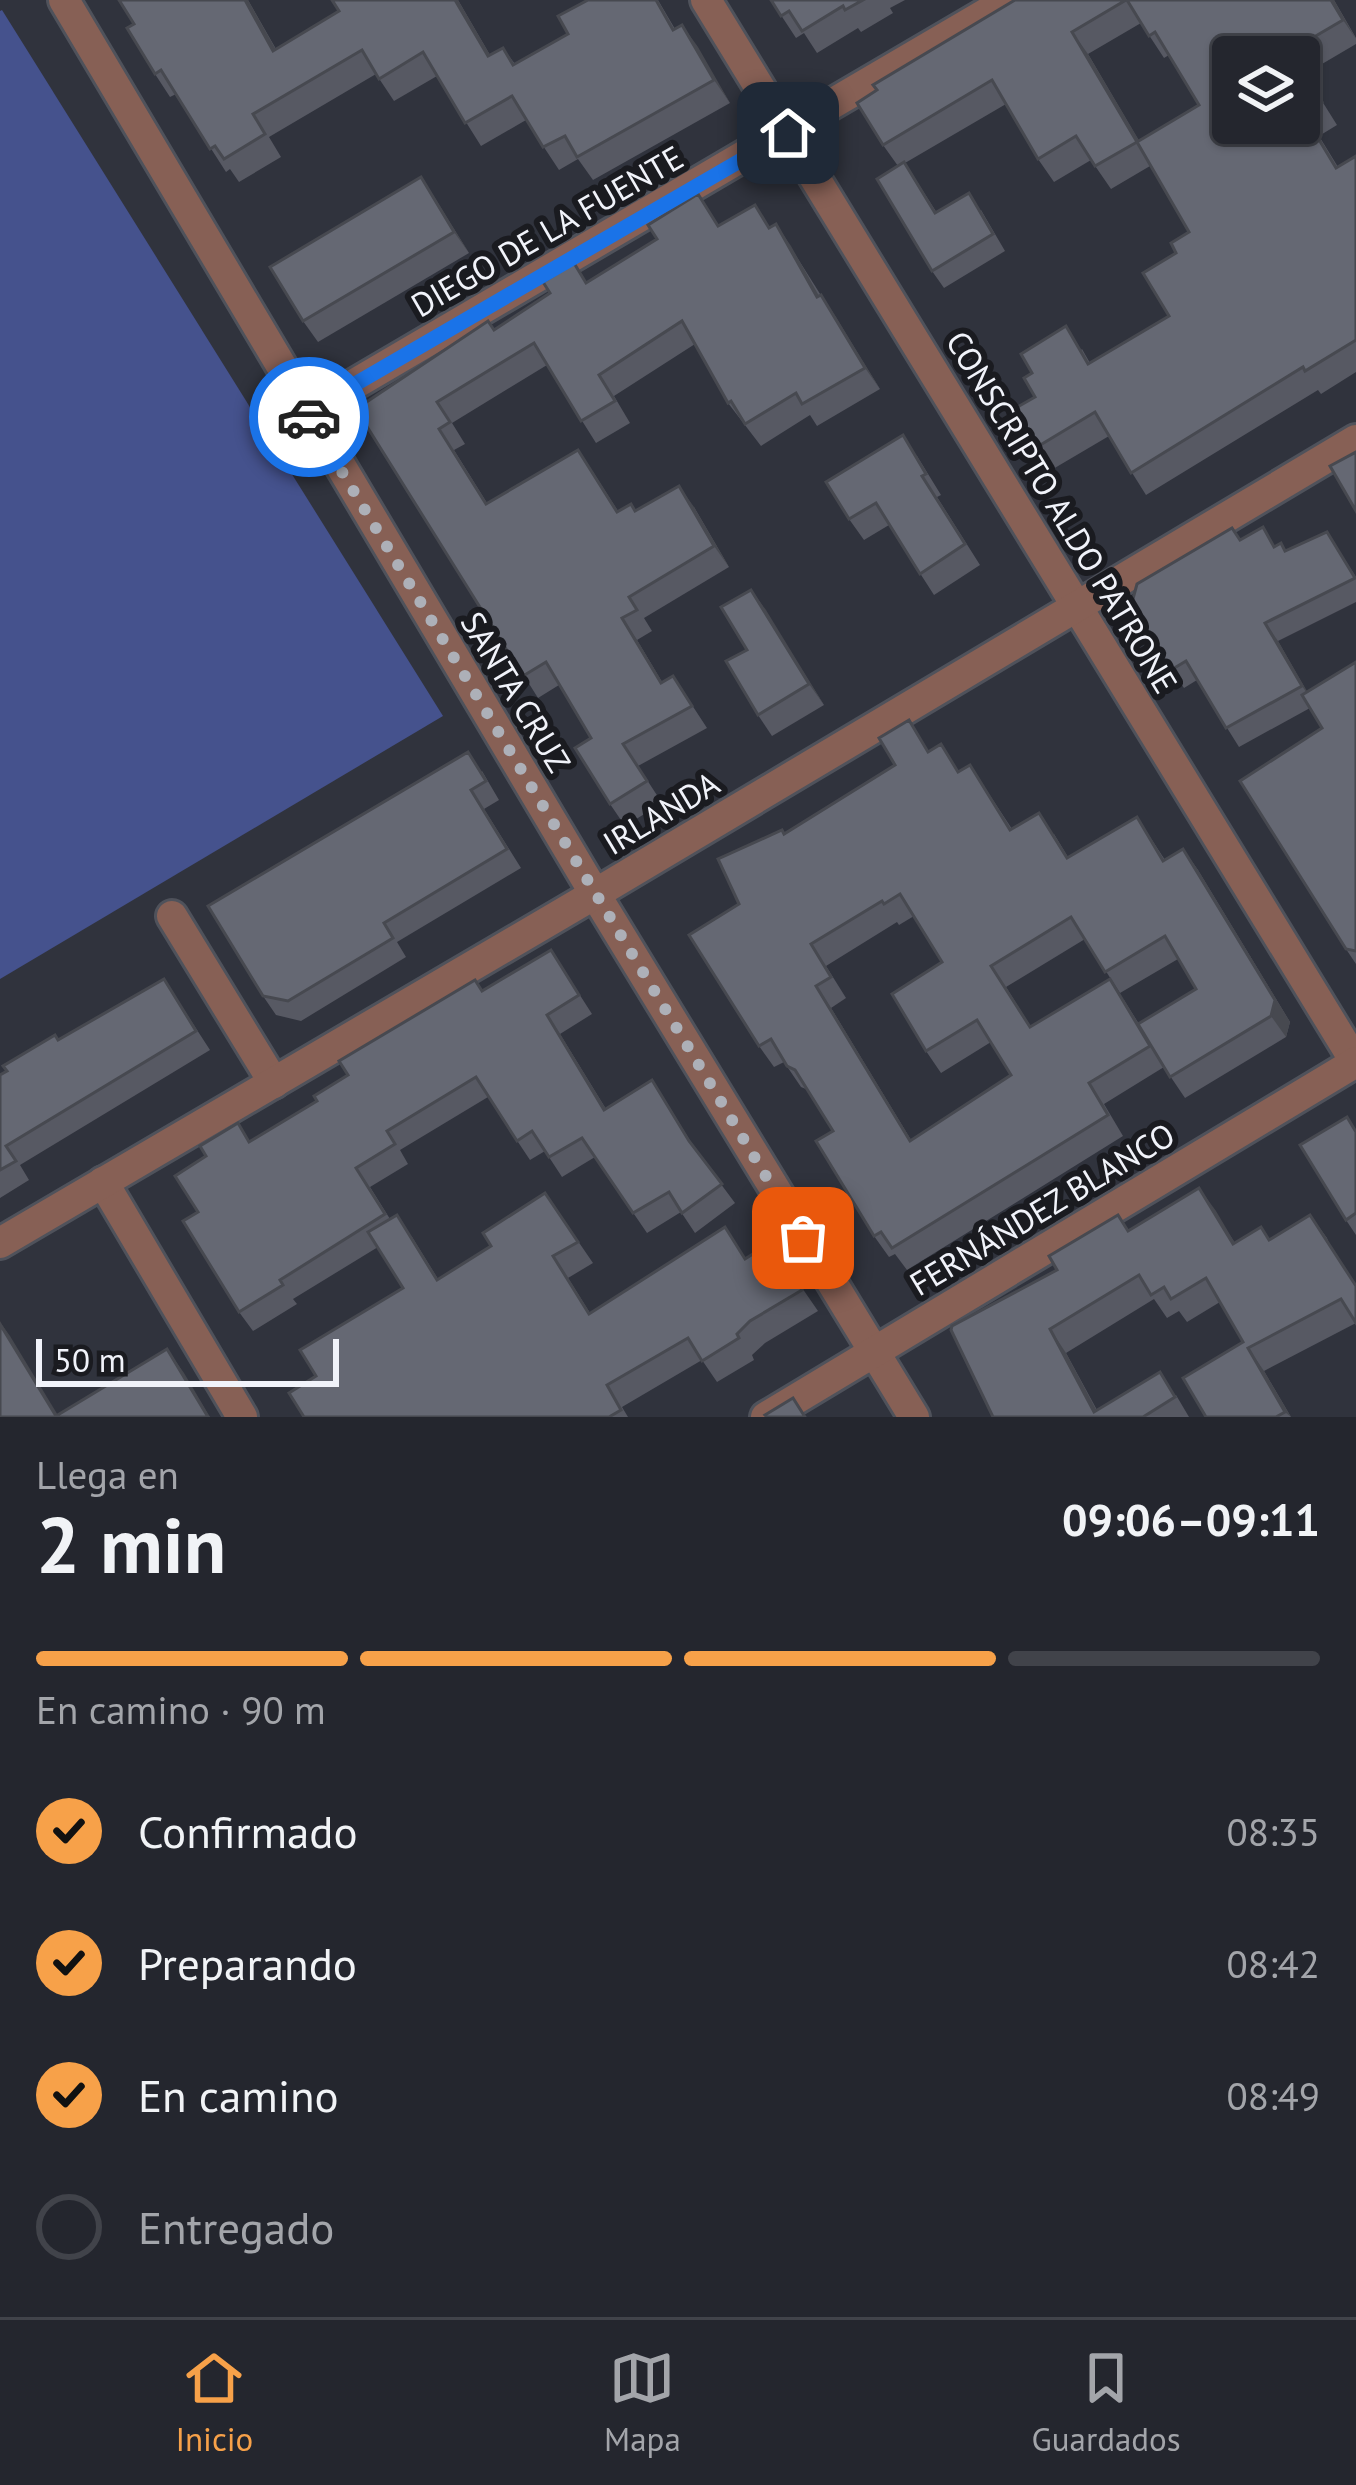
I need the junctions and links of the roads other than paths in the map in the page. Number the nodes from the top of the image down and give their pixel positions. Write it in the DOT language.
graph roads {
  1 [pos="64,0"];
  2 [pos="706,0"];
  3 [pos="1009,0"];
  4 [pos="788,133"];
  5 [pos="307,412"];
  6 [pos="1356,440"];
  7 [pos="1078,606"];
  8 [pos="595,894"];
  9 [pos="172,916"];
  10 [pos="1356,1062"];
  11 [pos="274,1083"];
  12 [pos="103,1182"];
  13 [pos="0,1243"];
  14 [pos="872,1353"];
  15 [pos="242,1417"];
  16 [pos="766,1417"];
  17 [pos="914,1417"];
  1 -- 5 [label="street, SANTA CRUZ"];
  2 -- 4 [label="street, CONSCRIPTO ALDO PATRONE"];
  3 -- 4 [label="street, DIEGO DE LA FUENTE"];
  4 -- 5 [label="street, DIEGO DE LA FUENTE"];
  4 -- 7 [label="street, CONSCRIPTO ALDO PATRONE"];
  5 -- 8 [label="street, SANTA CRUZ"];
  6 -- 7 [label="street, IRLANDA"];
  7 -- 8 [label="street, IRLANDA"];
  7 -- 10 [label="street, CONSCRIPTO ALDO PATRONE"];
  8 -- 11 [label="street, IRLANDA"];
  8 -- 14 [label="street, SANTA CRUZ"];
  9 -- 11 [label="street"];
  10 -- 14 [label="street, FERNÁNDEZ BLANCO"];
  11 -- 12 [label="street, IRLANDA"];
  12 -- 13 [label="street, IRLANDA"];
  12 -- 15 [label="street"];
  14 -- 16 [label="street, FERNÁNDEZ BLANCO"];
  14 -- 17 [label="street, SANTA CRUZ"];
}
